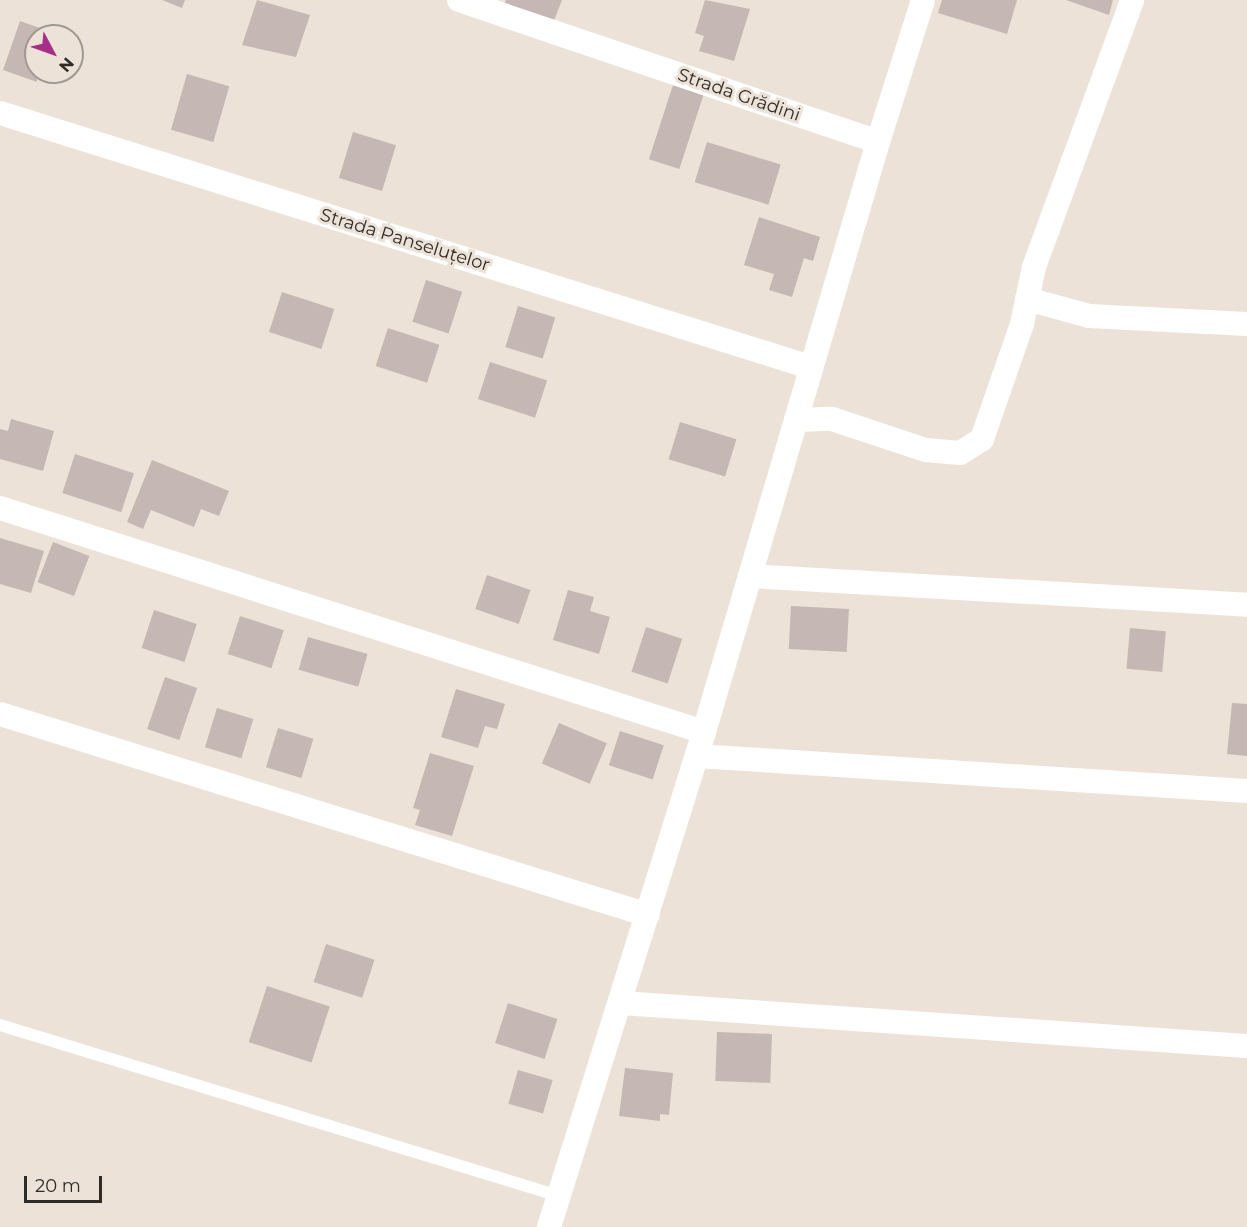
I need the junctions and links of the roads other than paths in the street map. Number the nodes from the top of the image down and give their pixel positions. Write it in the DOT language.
graph roads {
  1 [pos="459,0"];
  2 [pos="923,0"];
  3 [pos="1132,0"];
  4 [pos="0,113"];
  5 [pos="878,142"];
  6 [pos="1027,299"];
  7 [pos="1247,324"];
  8 [pos="810,368"];
  9 [pos="796,420"];
  10 [pos="0,508"];
  11 [pos="750,576"];
  12 [pos="1247,604"];
  13 [pos="0,714"];
  14 [pos="704,732"];
  15 [pos="697,756"];
  16 [pos="1247,791"];
  17 [pos="648,915"];
  18 [pos="621,1003"];
  19 [pos="0,1025"];
  20 [pos="1247,1046"];
  21 [pos="559,1196"];
  22 [pos="549,1227"];
  1 -- 5 [label="street, Strada Grădini"];
  2 -- 5 [label="street"];
  3 -- 6 [label="street"];
  4 -- 8 [label="street, Strada Panseluțelor"];
  5 -- 8 [label="street"];
  6 -- 7 [label="street"];
  6 -- 9 [label="street"];
  8 -- 9 [label="street"];
  9 -- 11 [label="street"];
  10 -- 14 [label="street"];
  11 -- 12 [label="street"];
  11 -- 14 [label="street"];
  13 -- 17 [label="street"];
  14 -- 15 [label="street"];
  15 -- 16 [label="street"];
  15 -- 17 [label="street"];
  17 -- 18 [label="street"];
  18 -- 20 [label="street"];
  18 -- 21 [label="street"];
  19 -- 21 [label="lane"];
  21 -- 22 [label="street"];
}
